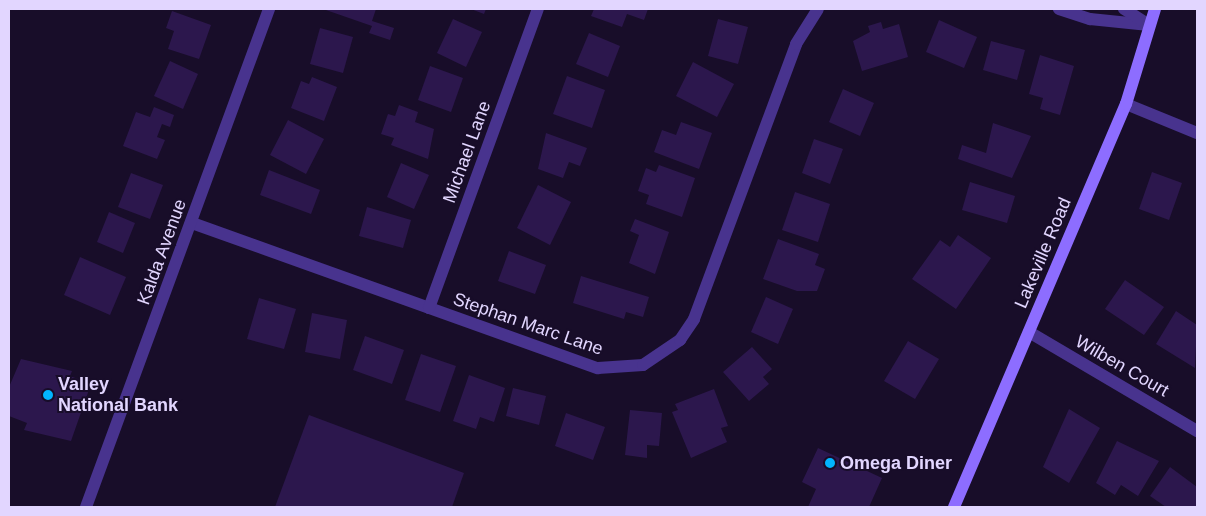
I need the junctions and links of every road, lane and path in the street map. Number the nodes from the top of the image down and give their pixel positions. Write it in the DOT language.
graph roads {
  1 [pos="269,9"];
  2 [pos="538,9"];
  3 [pos="818,9"];
  4 [pos="1059,9"];
  5 [pos="1124,9"];
  6 [pos="1155,9"];
  7 [pos="1149,25"];
  8 [pos="1126,104"];
  9 [pos="1197,133"];
  10 [pos="192,223"];
  11 [pos="429,308"];
  12 [pos="1029,332"];
  13 [pos="1197,431"];
  14 [pos="86,507"];
  15 [pos="954,507"];
  1 -- 10 [label="street, Kalda Avenue"];
  2 -- 11 [label="street, Michael Lane"];
  3 -- 11 [label="street, Stephan Marc Lane"];
  4 -- 7 [label="street"];
  5 -- 7 [label="street"];
  6 -- 7 [label="main road, Lakeville Road"];
  7 -- 8 [label="main road, Lakeville Road"];
  8 -- 9 [label="street"];
  8 -- 12 [label="main road, Lakeville Road"];
  10 -- 11 [label="street, Stephan Marc Lane"];
  10 -- 14 [label="street, Kalda Avenue"];
  12 -- 13 [label="street, Wilben Court"];
  12 -- 15 [label="main road, Lakeville Road"];
}
